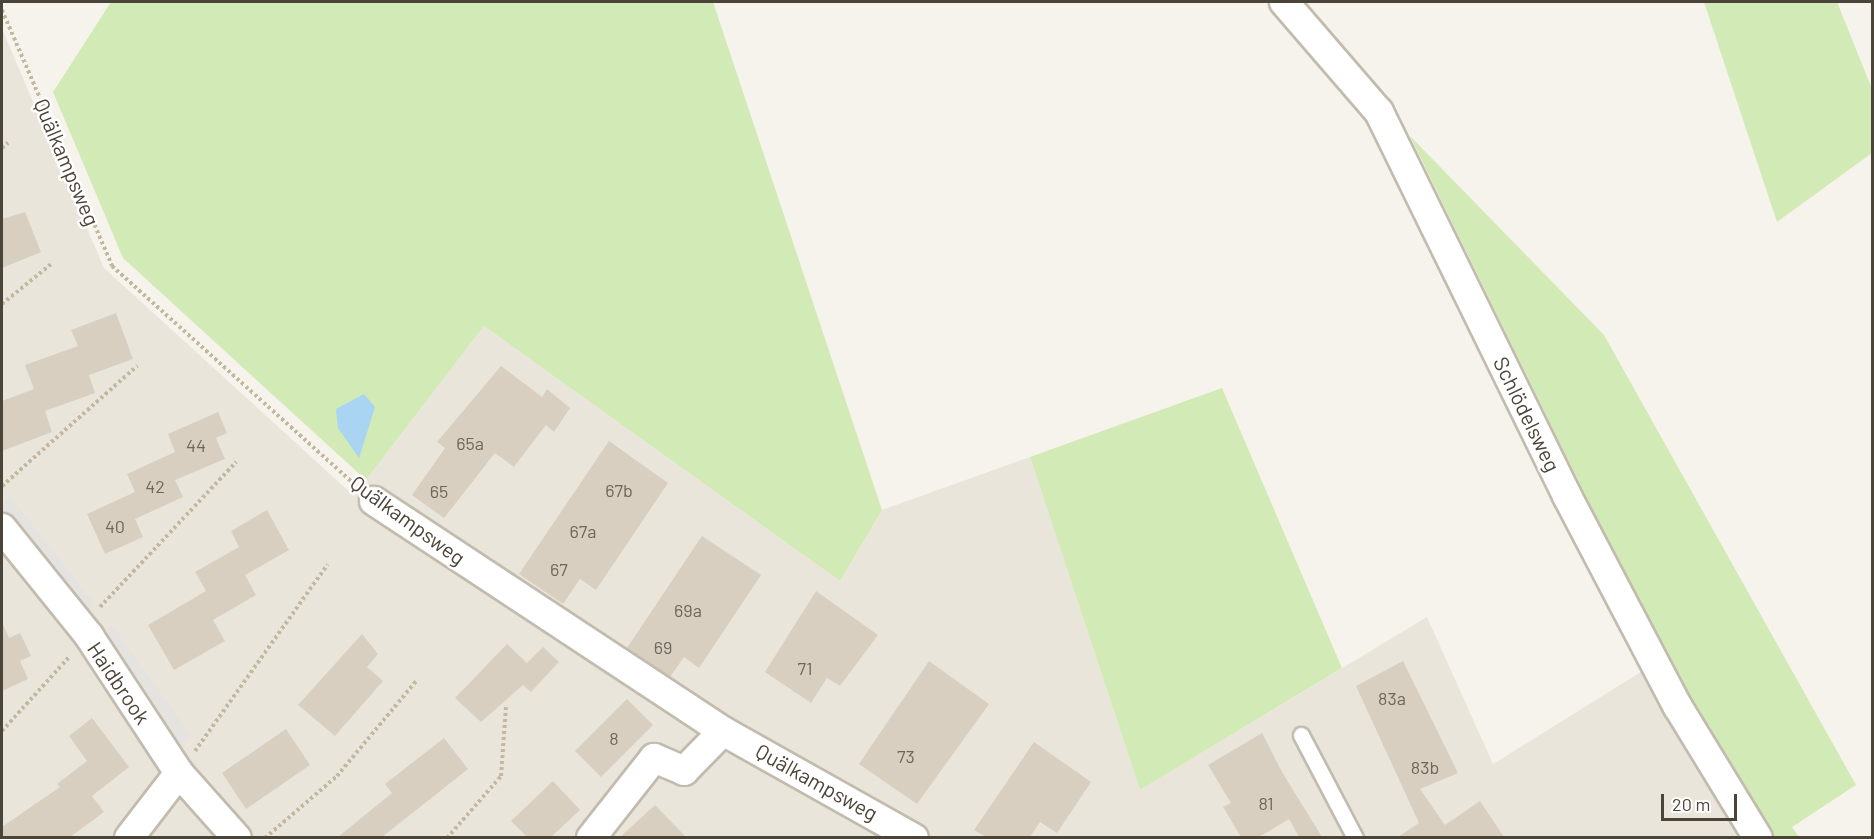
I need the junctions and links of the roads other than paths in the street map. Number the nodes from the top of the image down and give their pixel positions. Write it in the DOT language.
graph roads {
  1 [pos="1284,2"];
  2 [pos="374,501"];
  3 [pos="2,528"];
  4 [pos="723,731"];
  5 [pos="1301,735"];
  6 [pos="179,773"];
  7 [pos="129,837"];
  8 [pos="237,837"];
  9 [pos="591,837"];
  10 [pos="914,837"];
  11 [pos="1355,837"];
  12 [pos="1758,837"];
  1 -- 12 [label="street, Schlödelsweg"];
  2 -- 4 [label="street, Quälkampsweg"];
  3 -- 6 [label="street, Haidbrook"];
  4 -- 9 [label="street"];
  4 -- 10 [label="street, Quälkampsweg"];
  5 -- 11 [label="lane"];
  6 -- 7 [label="street"];
  6 -- 8 [label="street, Haidbrook"];
}
